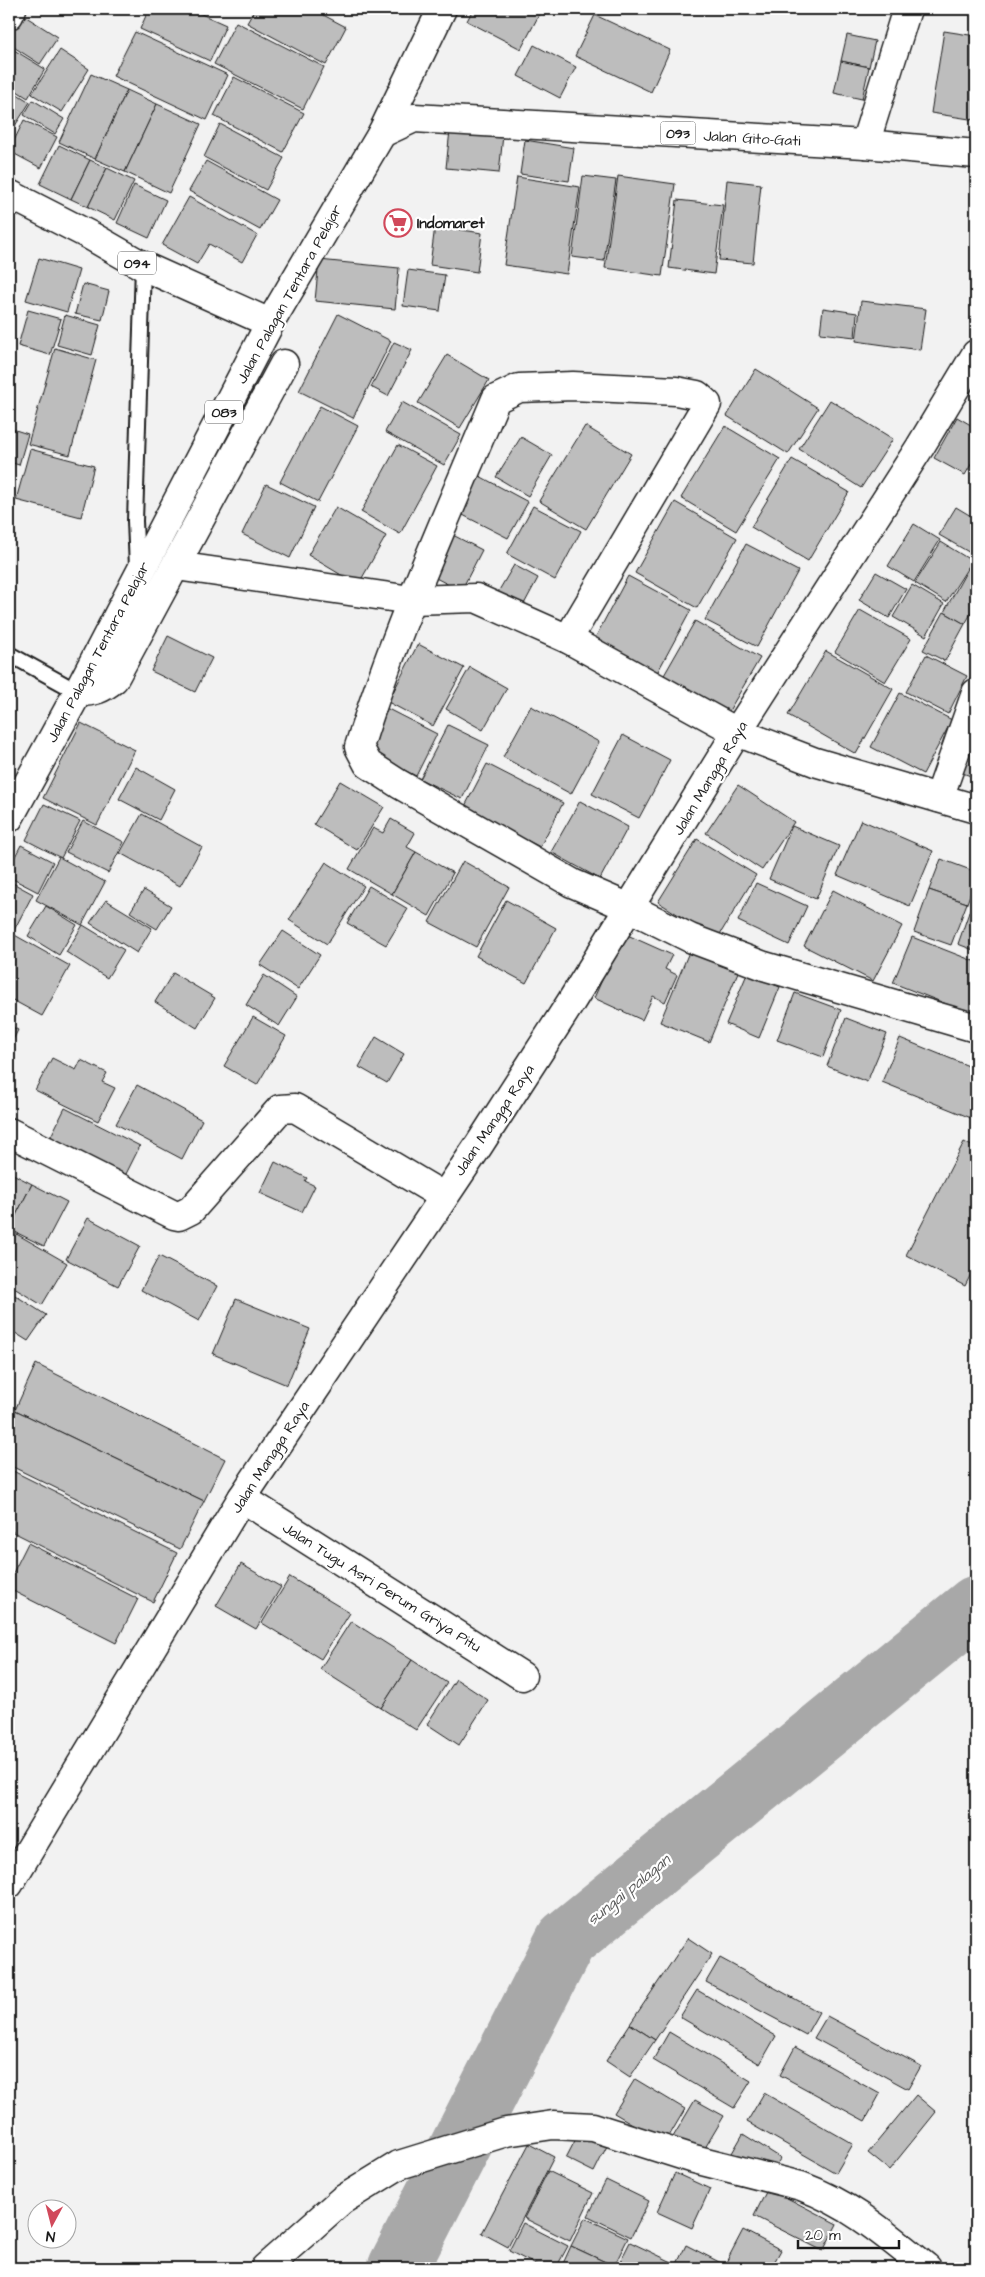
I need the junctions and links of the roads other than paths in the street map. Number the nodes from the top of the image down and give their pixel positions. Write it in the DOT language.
graph roads {
  1 [pos="12,9"];
  2 [pos="442,9"];
  3 [pos="907,9"];
  4 [pos="9,15"];
  5 [pos="382,133"];
  6 [pos="865,144"];
  7 [pos="976,154"];
  8 [pos="9,194"];
  9 [pos="143,266"];
  10 [pos="270,323"];
  11 [pos="976,354"];
  12 [pos="284,364"];
  13 [pos="176,566"];
  14 [pos="138,578"];
  15 [pos="411,600"];
  16 [pos="568,639"];
  17 [pos="9,654"];
  18 [pos="78,692"];
  19 [pos="976,693"];
  20 [pos="737,732"];
  21 [pos="938,798"];
  22 [pos="976,809"];
  23 [pos="9,818"];
  24 [pos="630,908"];
  25 [pos="976,1028"];
  26 [pos="9,1132"];
  27 [pos="444,1196"];
  28 [pos="242,1498"];
  29 [pos="522,1676"];
  30 [pos="9,1884"];
  31 [pos="265,2268"];
  32 [pos="927,2268"];
  1 -- 4 [label="street"];
  2 -- 5 [label="street, Jalan Palagan Tentara Pelajar / 083"];
  3 -- 6 [label="street"];
  5 -- 6 [label="street, Jalan Gito-Gati / 093"];
  5 -- 10 [label="street, Jalan Palagan Tentara Pelajar / 083"];
  6 -- 7 [label="street, Jalan Gito-Gati / 093"];
  8 -- 9 [label="street, 094"];
  9 -- 10 [label="street, 094"];
  9 -- 14 [label="lane"];
  10 -- 14 [label="street, Jalan Palagan Tentara Pelajar / 083"];
  11 -- 20 [label="street, Jalan Mangga Raya"];
  12 -- 13 [label="street"];
  13 -- 15 [label="street"];
  13 -- 18 [label="street"];
  14 -- 18 [label="street, Jalan Palagan Tentara Pelajar / 083"];
  15 -- 16 [label="street"];
  15 -- 16 [label="street"];
  15 -- 24 [label="street"];
  16 -- 20 [label="street"];
  17 -- 18 [label="lane"];
  18 -- 23 [label="street, Jalan Palagan Tentara Pelajar / 083"];
  19 -- 21 [label="street"];
  20 -- 21 [label="street"];
  20 -- 24 [label="street, Jalan Mangga Raya"];
  21 -- 22 [label="street"];
  24 -- 25 [label="street"];
  24 -- 27 [label="street, Jalan Mangga Raya"];
  26 -- 27 [label="street"];
  27 -- 28 [label="street, Jalan Mangga Raya"];
  28 -- 29 [label="street, Jalan Tugu Asri Perum Griya Pitu"];
  28 -- 30 [label="street, Jalan Mangga Raya"];
  31 -- 32 [label="street"];
}
